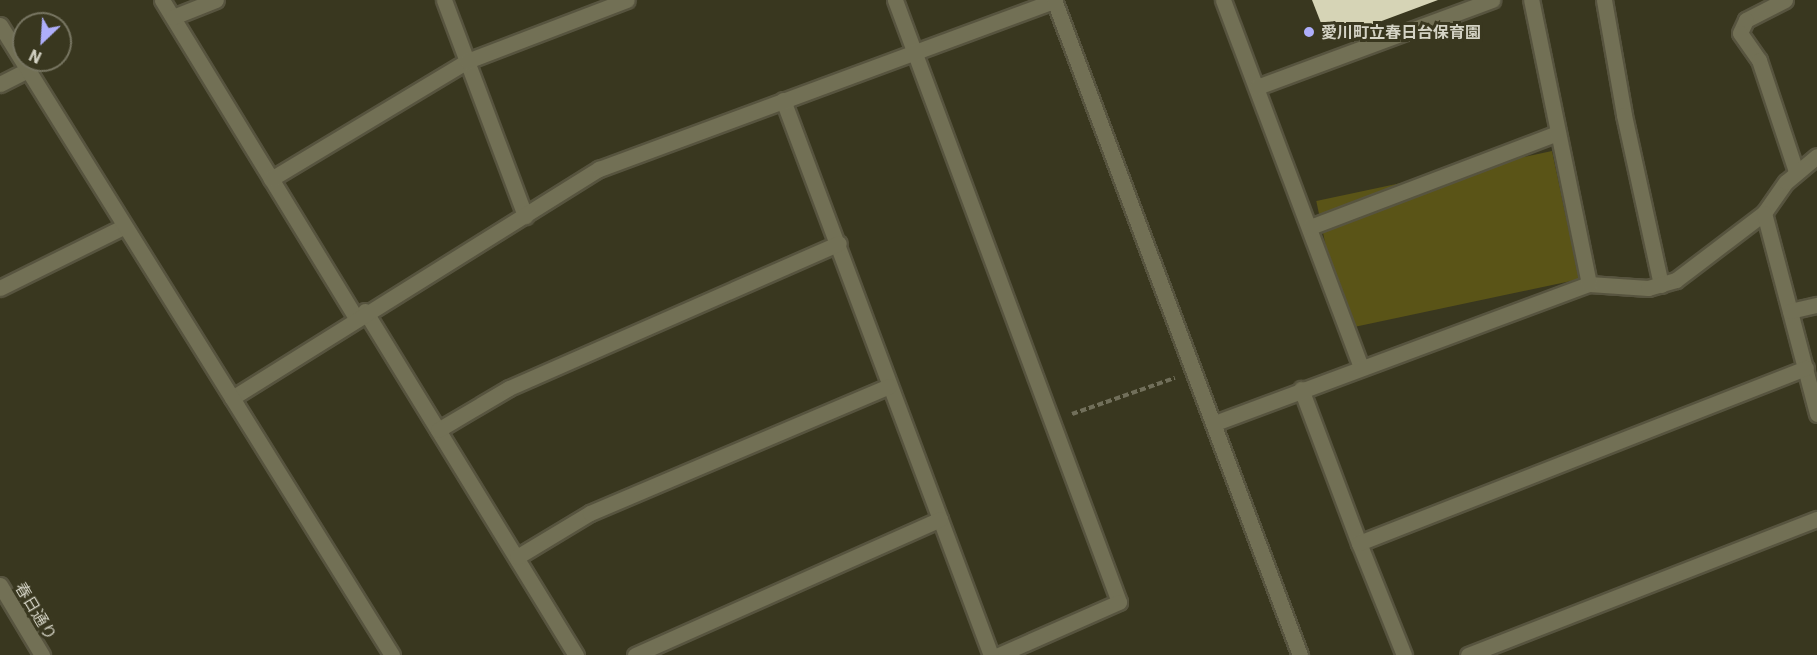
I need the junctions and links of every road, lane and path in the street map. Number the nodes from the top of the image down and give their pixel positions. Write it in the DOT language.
graph roads {
  1 [pos="162,0"];
  2 [pos="216,0"];
  3 [pos="444,0"];
  4 [pos="895,0"];
  5 [pos="1223,0"];
  6 [pos="1492,0"];
  7 [pos="1531,0"];
  8 [pos="1604,0"];
  9 [pos="1785,0"];
  10 [pos="620,1"];
  11 [pos="1058,2"];
  12 [pos="173,17"];
  13 [pos="0,25"];
  14 [pos="12,45"];
  15 [pos="915,52"];
  16 [pos="467,61"];
  17 [pos="23,72"];
  18 [pos="28,72"];
  19 [pos="0,84"];
  20 [pos="1257,87"];
  21 [pos="783,100"];
  22 [pos="1558,133"];
  23 [pos="1817,156"];
  24 [pos="1796,171"];
  25 [pos="271,179"];
  26 [pos="1764,213"];
  27 [pos="525,216"];
  28 [pos="123,227"];
  29 [pos="1310,227"];
  30 [pos="839,243"];
  31 [pos="1589,284"];
  32 [pos="1661,285"];
  33 [pos="0,288"];
  34 [pos="1817,305"];
  35 [pos="1790,311"];
  36 [pos="360,315"];
  37 [pos="1360,367"];
  38 [pos="1806,368"];
  39 [pos="1196,371"];
  40 [pos="889,386"];
  41 [pos="1302,389"];
  42 [pos="232,398"];
  43 [pos="1817,414"];
  44 [pos="1052,421"];
  45 [pos="1215,423"];
  46 [pos="438,430"];
  47 [pos="940,519"];
  48 [pos="1817,519"];
  49 [pos="1359,543"];
  50 [pos="516,557"];
  51 [pos="0,585"];
  52 [pos="42,655"];
  53 [pos="392,655"];
  54 [pos="576,655"];
  55 [pos="635,655"];
  56 [pos="991,655"];
  57 [pos="999,655"];
  58 [pos="1300,655"];
  59 [pos="1404,655"];
  60 [pos="1468,655"];
  1 -- 12 [label="street"];
  2 -- 12 [label="street"];
  3 -- 16 [label="street"];
  4 -- 15 [label="street"];
  5 -- 20 [label="street"];
  6 -- 20 [label="street"];
  7 -- 22 [label="street"];
  8 -- 32 [label="street"];
  9 -- 24 [label="street"];
  10 -- 16 [label="street"];
  11 -- 15 [label="street"];
  11 -- 39 [label="street"];
  12 -- 25 [label="street"];
  13 -- 14 [label="street"];
  15 -- 21 [label="street"];
  15 -- 44 [label="street"];
  16 -- 25 [label="street"];
  16 -- 27 [label="street"];
  17 -- 19 [label="street"];
  18 -- 28 [label="street"];
  20 -- 29 [label="street"];
  21 -- 27 [label="street"];
  21 -- 30 [label="street"];
  22 -- 29 [label="street"];
  22 -- 31 [label="street"];
  23 -- 24 [label="street"];
  24 -- 26 [label="street"];
  25 -- 36 [label="street"];
  26 -- 32 [label="street"];
  26 -- 35 [label="street"];
  27 -- 36 [label="street"];
  28 -- 33 [label="street"];
  28 -- 42 [label="street"];
  29 -- 37 [label="street"];
  30 -- 40 [label="street"];
  30 -- 46 [label="street"];
  31 -- 32 [label="street"];
  31 -- 37 [label="street"];
  34 -- 35 [label="street"];
  35 -- 38 [label="street"];
  36 -- 42 [label="street"];
  36 -- 46 [label="street"];
  37 -- 41 [label="street"];
  38 -- 43 [label="street"];
  38 -- 49 [label="street"];
  39 -- 44 [label="path"];
  39 -- 45 [label="street"];
  40 -- 47 [label="street"];
  40 -- 50 [label="street"];
  41 -- 45 [label="street"];
  41 -- 49 [label="street"];
  42 -- 53 [label="street"];
  44 -- 57 [label="street"];
  45 -- 58 [label="street"];
  46 -- 50 [label="street"];
  47 -- 55 [label="street"];
  47 -- 56 [label="street"];
  48 -- 60 [label="street"];
  49 -- 59 [label="street"];
  50 -- 54 [label="street"];
  51 -- 52 [label="street, 春日通り"];
}
